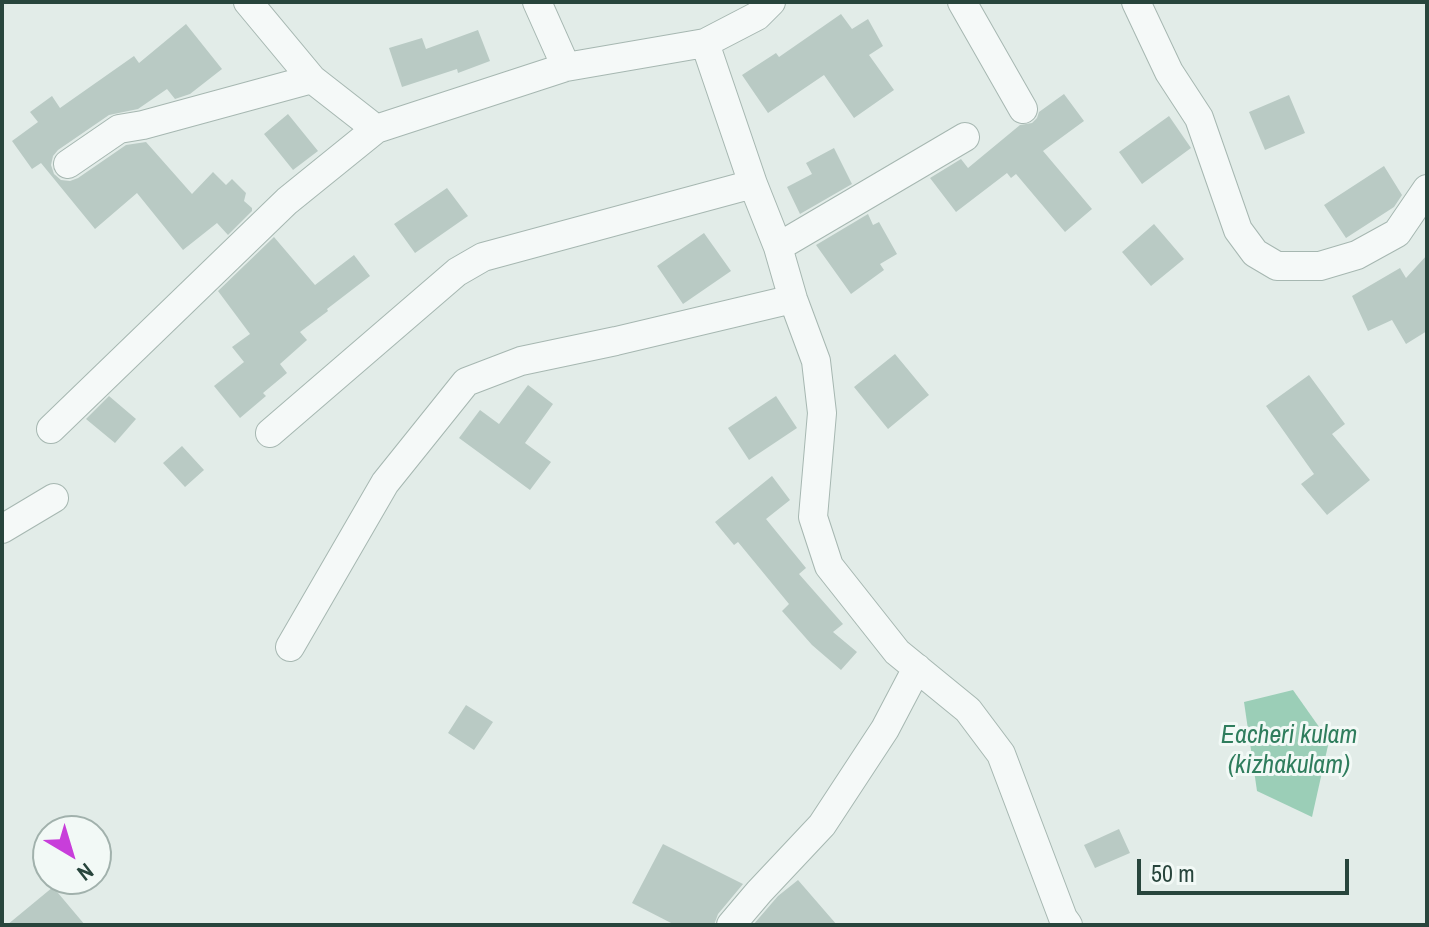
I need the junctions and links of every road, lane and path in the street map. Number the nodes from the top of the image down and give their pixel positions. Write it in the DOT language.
graph roads {
  1 [pos="248,2"];
  2 [pos="537,2"];
  3 [pos="771,2"];
  4 [pos="962,2"];
  5 [pos="1136,2"];
  6 [pos="705,43"];
  7 [pos="566,67"];
  8 [pos="312,79"];
  9 [pos="1023,109"];
  10 [pos="376,129"];
  11 [pos="965,137"];
  12 [pos="68,164"];
  13 [pos="753,184"];
  14 [pos="1427,189"];
  15 [pos="778,247"];
  16 [pos="793,299"];
  17 [pos="51,429"];
  18 [pos="270,433"];
  19 [pos="54,498"];
  20 [pos="2,529"];
  21 [pos="290,647"];
  22 [pos="917,668"];
  23 [pos="731,925"];
  24 [pos="1068,925"];
  1 -- 8 [label="street"];
  2 -- 7 [label="street"];
  3 -- 6 [label="street"];
  4 -- 9 [label="street"];
  5 -- 14 [label="street"];
  6 -- 7 [label="street"];
  6 -- 13 [label="street"];
  7 -- 10 [label="street"];
  8 -- 10 [label="street"];
  8 -- 12 [label="street"];
  10 -- 17 [label="street"];
  11 -- 15 [label="street"];
  13 -- 15 [label="street"];
  13 -- 18 [label="street"];
  15 -- 16 [label="street"];
  16 -- 21 [label="street"];
  16 -- 22 [label="street"];
  19 -- 20 [label="street"];
  22 -- 23 [label="street"];
  22 -- 24 [label="street"];
}
